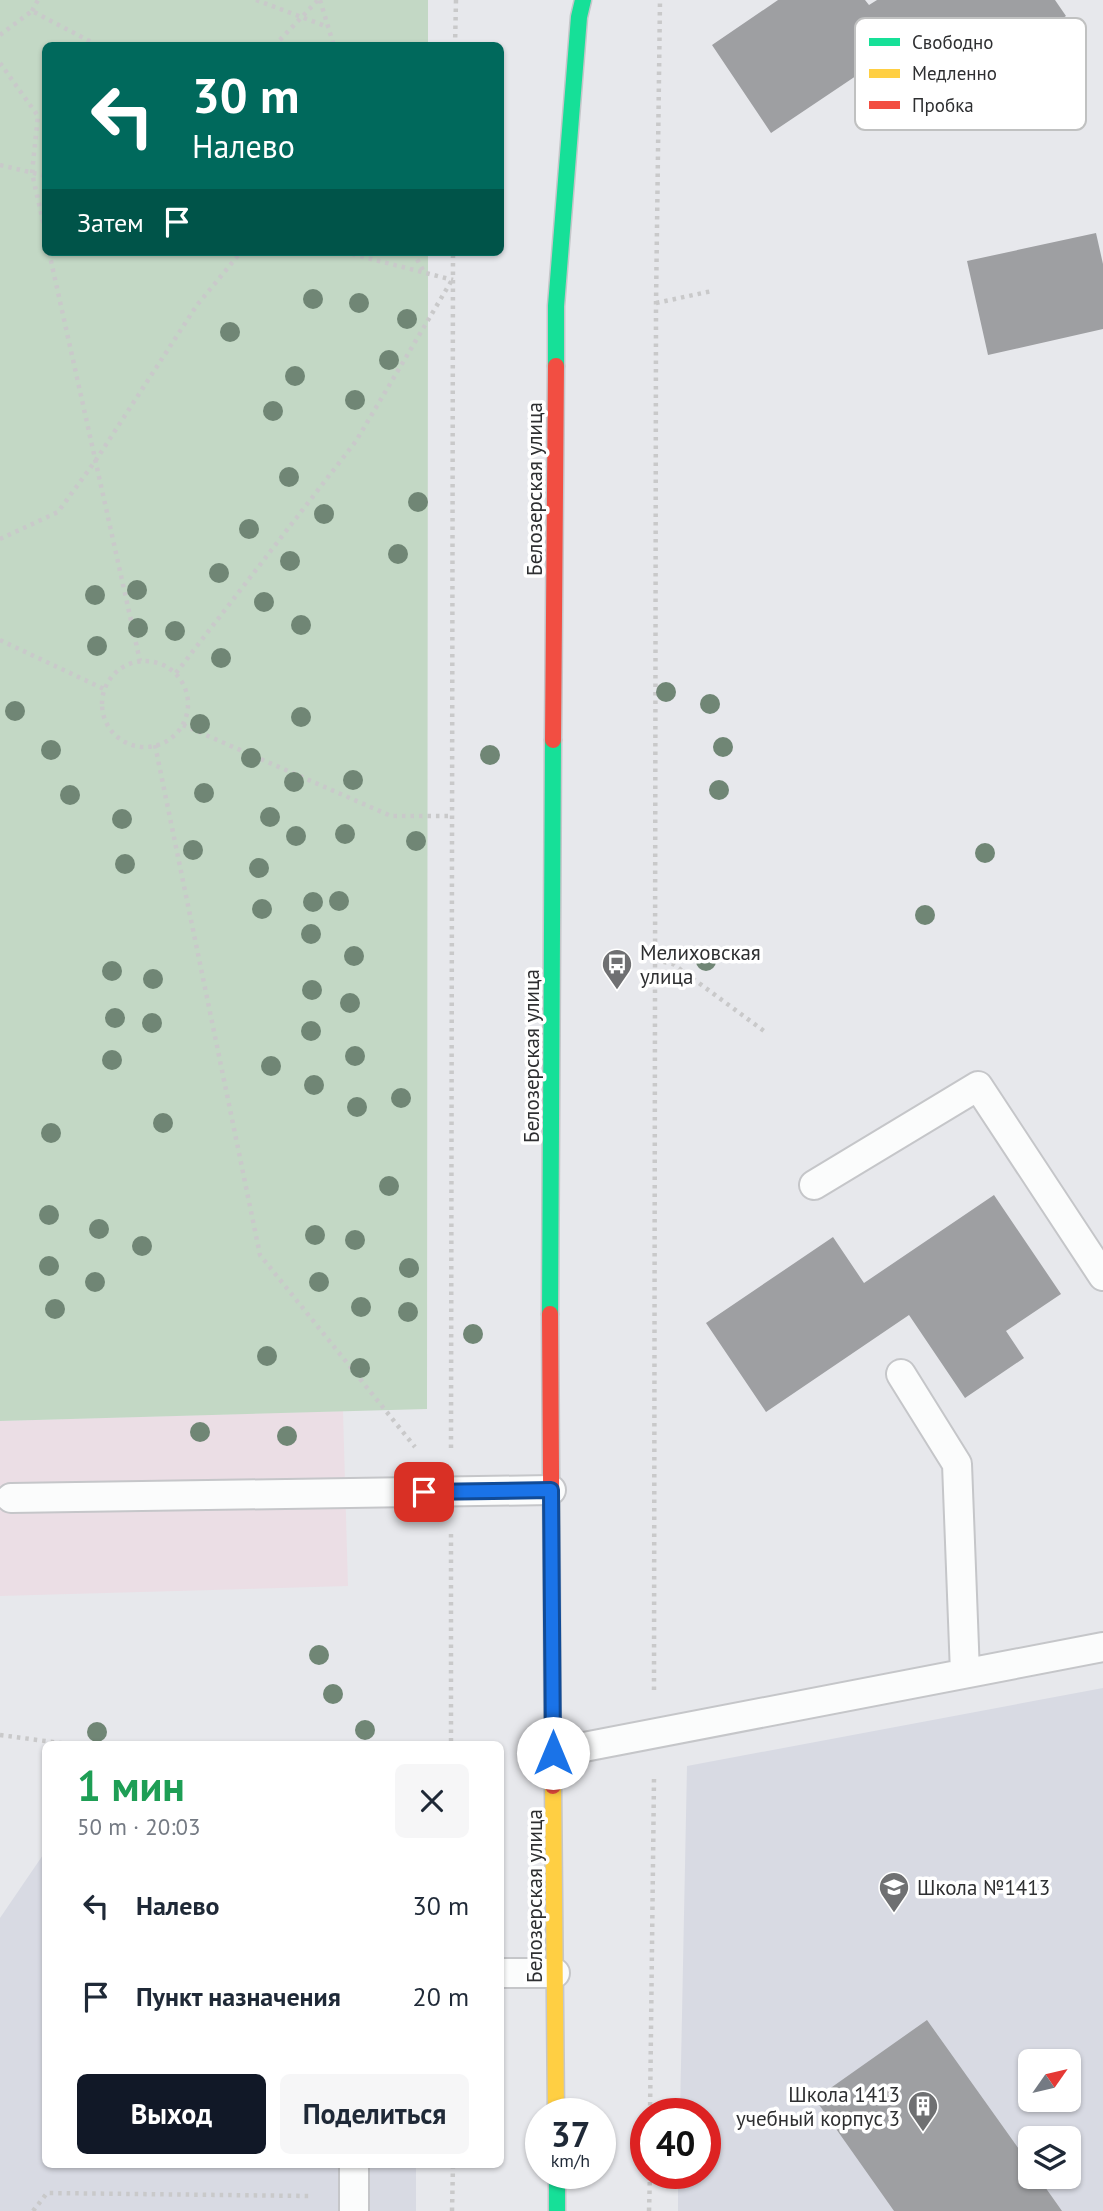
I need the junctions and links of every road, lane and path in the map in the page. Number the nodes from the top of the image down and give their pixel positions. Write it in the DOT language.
graph roads {
  1 [pos="38,0"];
  2 [pos="256,0"];
  3 [pos="319,0"];
  4 [pos="456,0"];
  5 [pos="583,0"];
  6 [pos="660,0"];
  7 [pos="32,11"];
  8 [pos="302,16"];
  9 [pos="328,27"];
  10 [pos="0,35"];
  11 [pos="91,42"];
  12 [pos="278,42"];
  13 [pos="333,42"];
  14 [pos="456,42"];
  15 [pos="0,63"];
  16 [pos="0,165"];
  17 [pos="32,173"];
  18 [pos="42,175"];
  19 [pos="42,217"];
  20 [pos="50,256"];
  21 [pos="238,256"];
  22 [pos="360,256"];
  23 [pos="415,256"];
  24 [pos="453,256"];
  25 [pos="424,272"];
  26 [pos="453,280"];
  27 [pos="712,291"];
  28 [pos="656,303"];
  29 [pos="96,460"];
  30 [pos="0,540"];
  31 [pos="0,640"];
  32 [pos="140,661"];
  33 [pos="176,673"];
  34 [pos="104,690"];
  35 [pos="183,725"];
  36 [pos="155,746"];
  37 [pos="452,816"];
  38 [pos="655,960"];
  39 [pos="764,1031"];
  40 [pos="814,1185"];
  41 [pos="1103,1276"];
  42 [pos="901,1374"];
  43 [pos="551,1490"];
  44 [pos="451,1492"];
  45 [pos="11,1498"];
  46 [pos="1103,1647"];
  47 [pos="965,1673"];
  48 [pos="654,1733"];
  49 [pos="0,1735"];
  50 [pos="45,1741"];
  51 [pos="451,1741"];
  52 [pos="553,1753"];
  53 [pos="504,1973"];
  54 [pos="555,1973"];
  55 [pos="556,2098"];
  56 [pos="650,2098"];
  57 [pos="354,2168"];
  58 [pos="453,2168"];
  59 [pos="557,2189"];
  60 [pos="650,2189"];
  61 [pos="354,2204"];
  62 [pos="33,2211"];
  63 [pos="452,2211"];
  64 [pos="557,2211"];
  65 [pos="649,2211"];
  1 -- 7 [label="path"];
  2 -- 8 [label="path"];
  3 -- 8 [label="path"];
  3 -- 9 [label="path"];
  4 -- 14 [label="path"];
  5 -- 43 [label="street, Белозерская улица"];
  6 -- 28 [label="path"];
  7 -- 10 [label="path"];
  7 -- 11 [label="path"];
  8 -- 9 [label="path"];
  8 -- 12 [label="path"];
  9 -- 13 [label="path"];
  15 -- 17 [label="path"];
  16 -- 17 [label="path"];
  17 -- 18 [label="path"];
  17 -- 19 [label="path"];
  20 -- 29 [label="path"];
  21 -- 29 [label="path"];
  22 -- 25 [label="path"];
  23 -- 25 [label="path"];
  24 -- 26 [label="path"];
  25 -- 26 [label="path"];
  26 -- 33 [label="path"];
  26 -- 37 [label="path"];
  27 -- 28 [label="path"];
  28 -- 38 [label="path"];
  29 -- 30 [label="path"];
  29 -- 32 [label="path"];
  31 -- 34 [label="path"];
  32 -- 33 [label="path"];
  32 -- 34 [label="path"];
  33 -- 35 [label="path"];
  34 -- 36 [label="path"];
  35 -- 36 [label="path"];
  35 -- 37 [label="path"];
  36 -- 44 [label="path"];
  37 -- 44 [label="path"];
  38 -- 39 [label="path"];
  38 -- 48 [label="path"];
  40 -- 41 [label="lane"];
  42 -- 47 [label="lane"];
  43 -- 44 [label="lane"];
  43 -- 52 [label="street, Белозерская улица"];
  44 -- 45 [label="lane"];
  44 -- 51 [label="path"];
  46 -- 47 [label="lane"];
  47 -- 48 [label="lane"];
  48 -- 52 [label="lane"];
  48 -- 56 [label="path"];
  49 -- 50 [label="path"];
  52 -- 54 [label="street, Белозерская улица"];
  53 -- 54 [label="lane"];
  54 -- 55 [label="street, Белозерская улица"];
  57 -- 61 [label="lane"];
  58 -- 63 [label="path"];
  59 -- 64 [label="street"];
  60 -- 65 [label="path"];
  61 -- 62 [label="path"];
}
